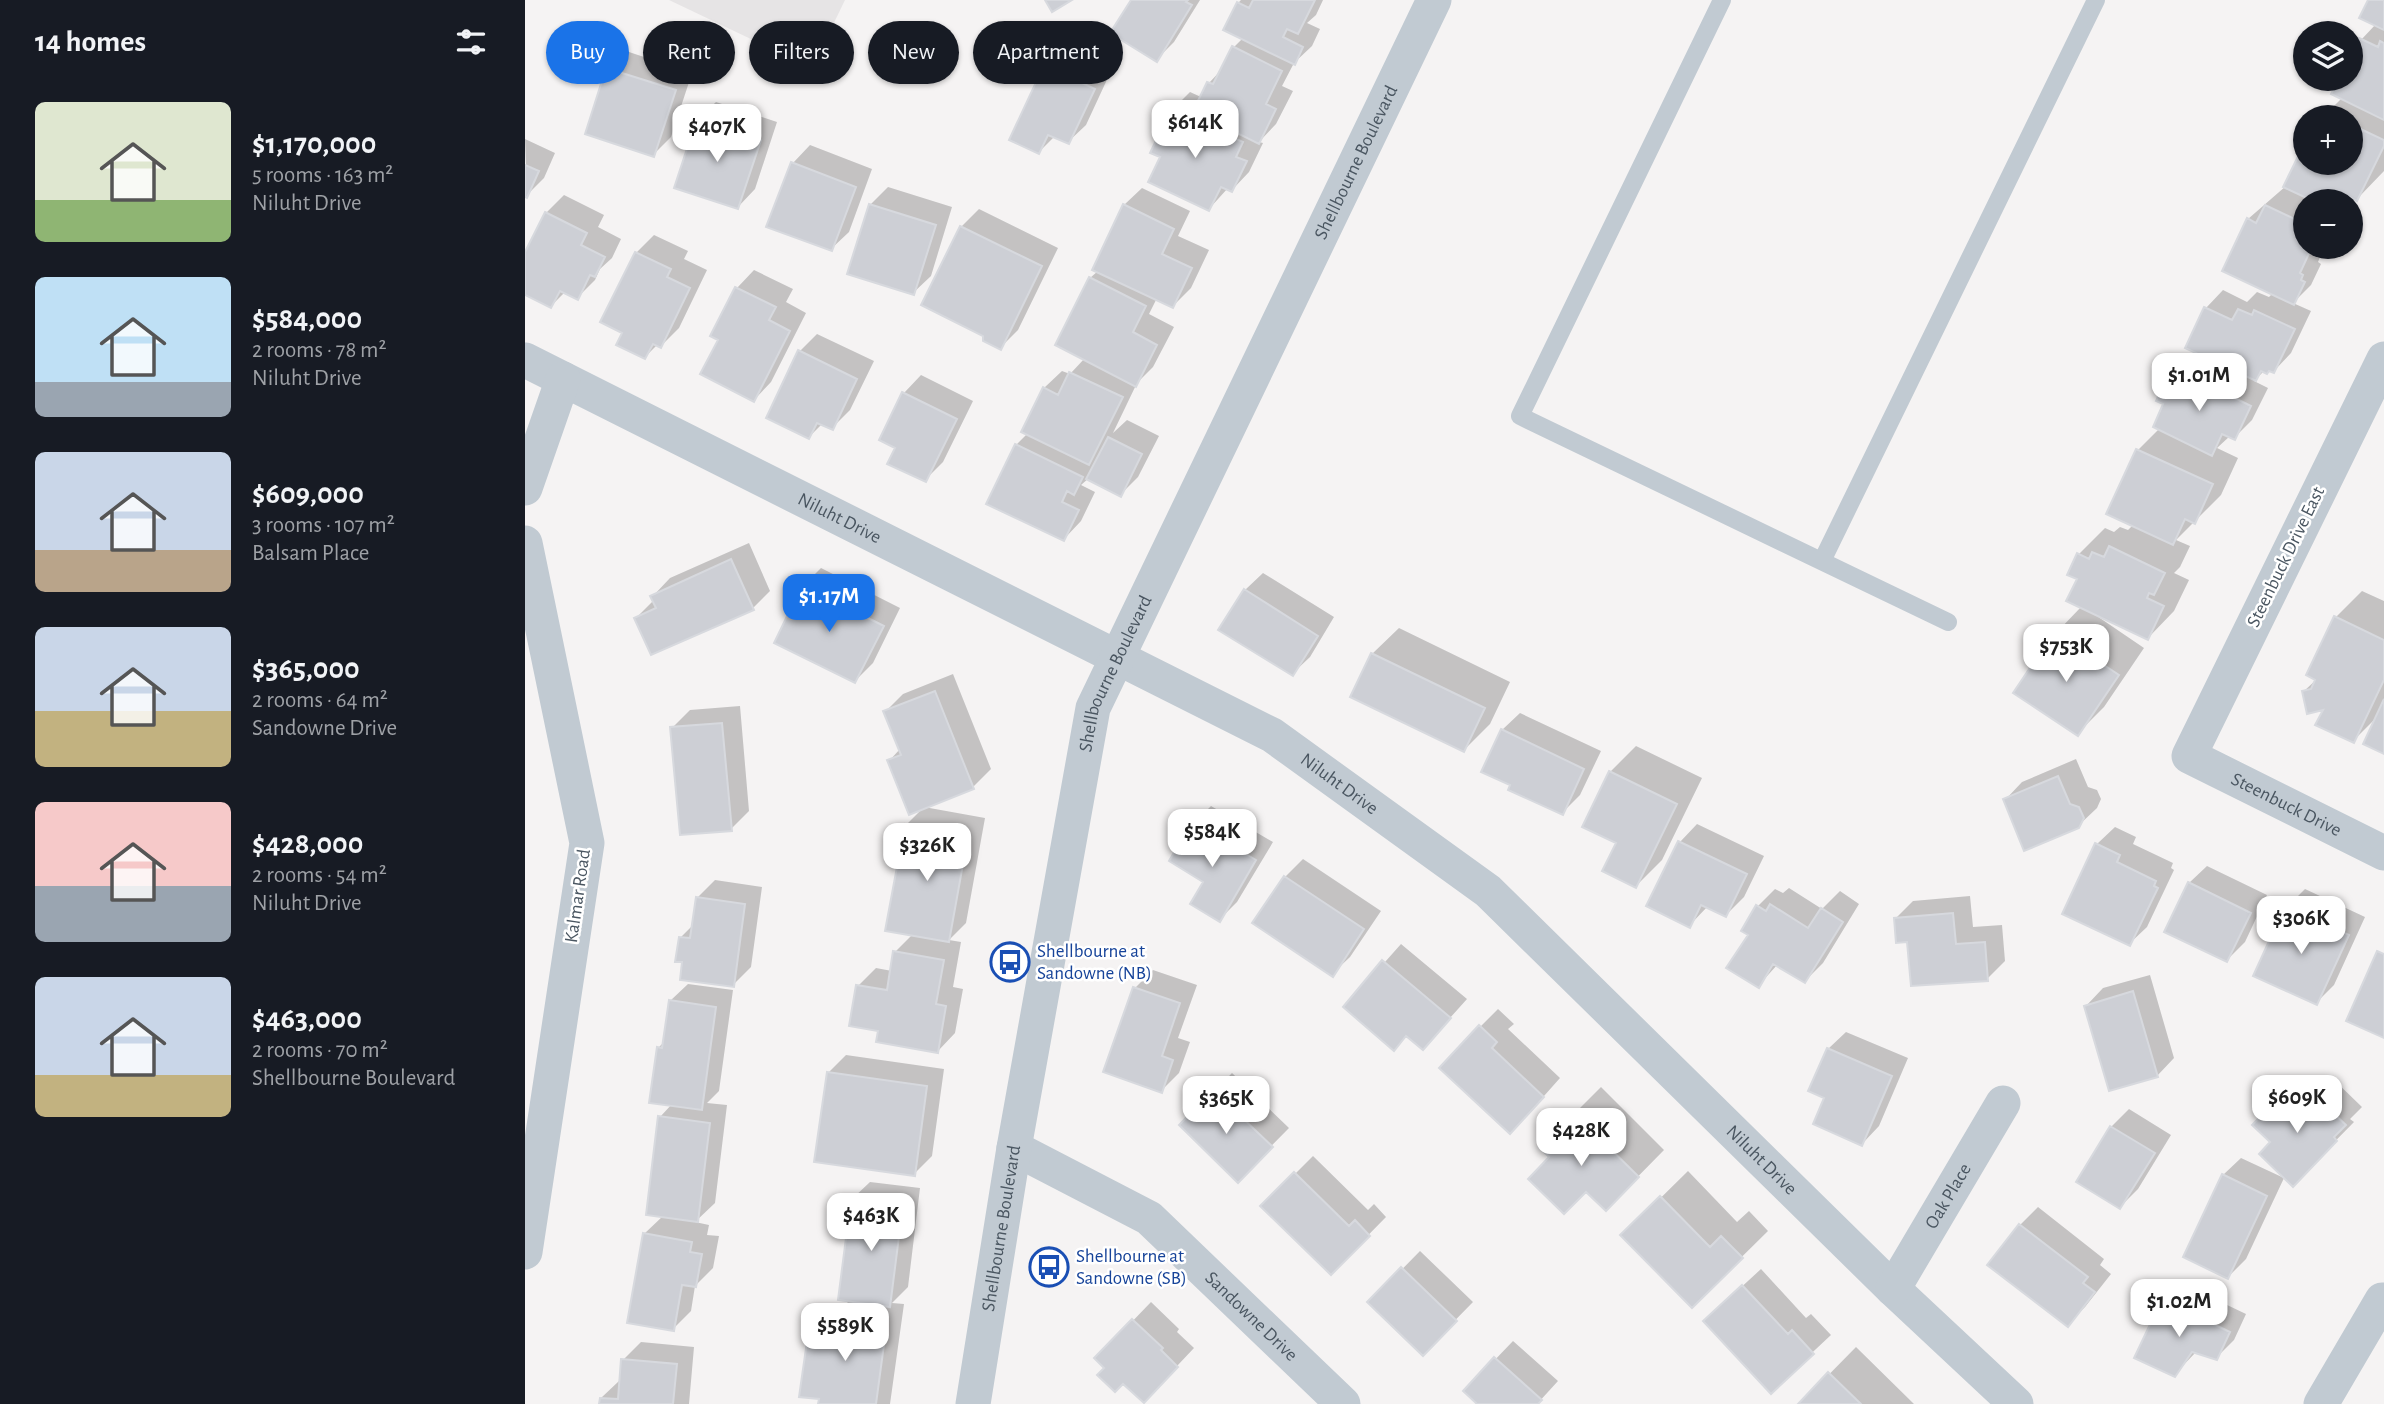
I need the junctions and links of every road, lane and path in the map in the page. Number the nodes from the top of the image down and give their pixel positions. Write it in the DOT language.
graph roads {
  1 [pos="1434,0"];
  2 [pos="1722,0"];
  3 [pos="2096,0"];
  4 [pos="2384,359"];
  5 [pos="525,360"];
  6 [pos="563,379"];
  7 [pos="525,488"];
  8 [pos="525,543"];
  9 [pos="1822,561"];
  10 [pos="1948,622"];
  11 [pos="1117,658"];
  12 [pos="2189,756"];
  13 [pos="2384,853"];
  14 [pos="2003,1103"];
  15 [pos="1014,1148"];
  16 [pos="525,1252"];
  17 [pos="1893,1289"];
  18 [pos="2382,1300"];
  19 [pos="973,1404"];
  20 [pos="1343,1404"];
  21 [pos="2016,1404"];
  22 [pos="2321,1404"];
  1 -- 11 [label="street, Shellbourne Boulevard"];
  2 -- 9 [label="lane"];
  3 -- 9 [label="lane"];
  4 -- 12 [label="street, Steenbuck Drive East"];
  5 -- 6 [label="street, Niluht Drive"];
  6 -- 7 [label="street"];
  6 -- 11 [label="street, Niluht Drive"];
  8 -- 16 [label="street, Kalmar Road"];
  9 -- 10 [label="lane"];
  11 -- 15 [label="street, Shellbourne Boulevard"];
  11 -- 17 [label="street, Niluht Drive"];
  12 -- 13 [label="street, Steenbuck Drive"];
  14 -- 17 [label="street, Oak Place"];
  15 -- 19 [label="street, Shellbourne Boulevard"];
  15 -- 20 [label="street, Sandowne Drive"];
  17 -- 21 [label="street, Niluht Drive"];
  18 -- 22 [label="street"];
}
